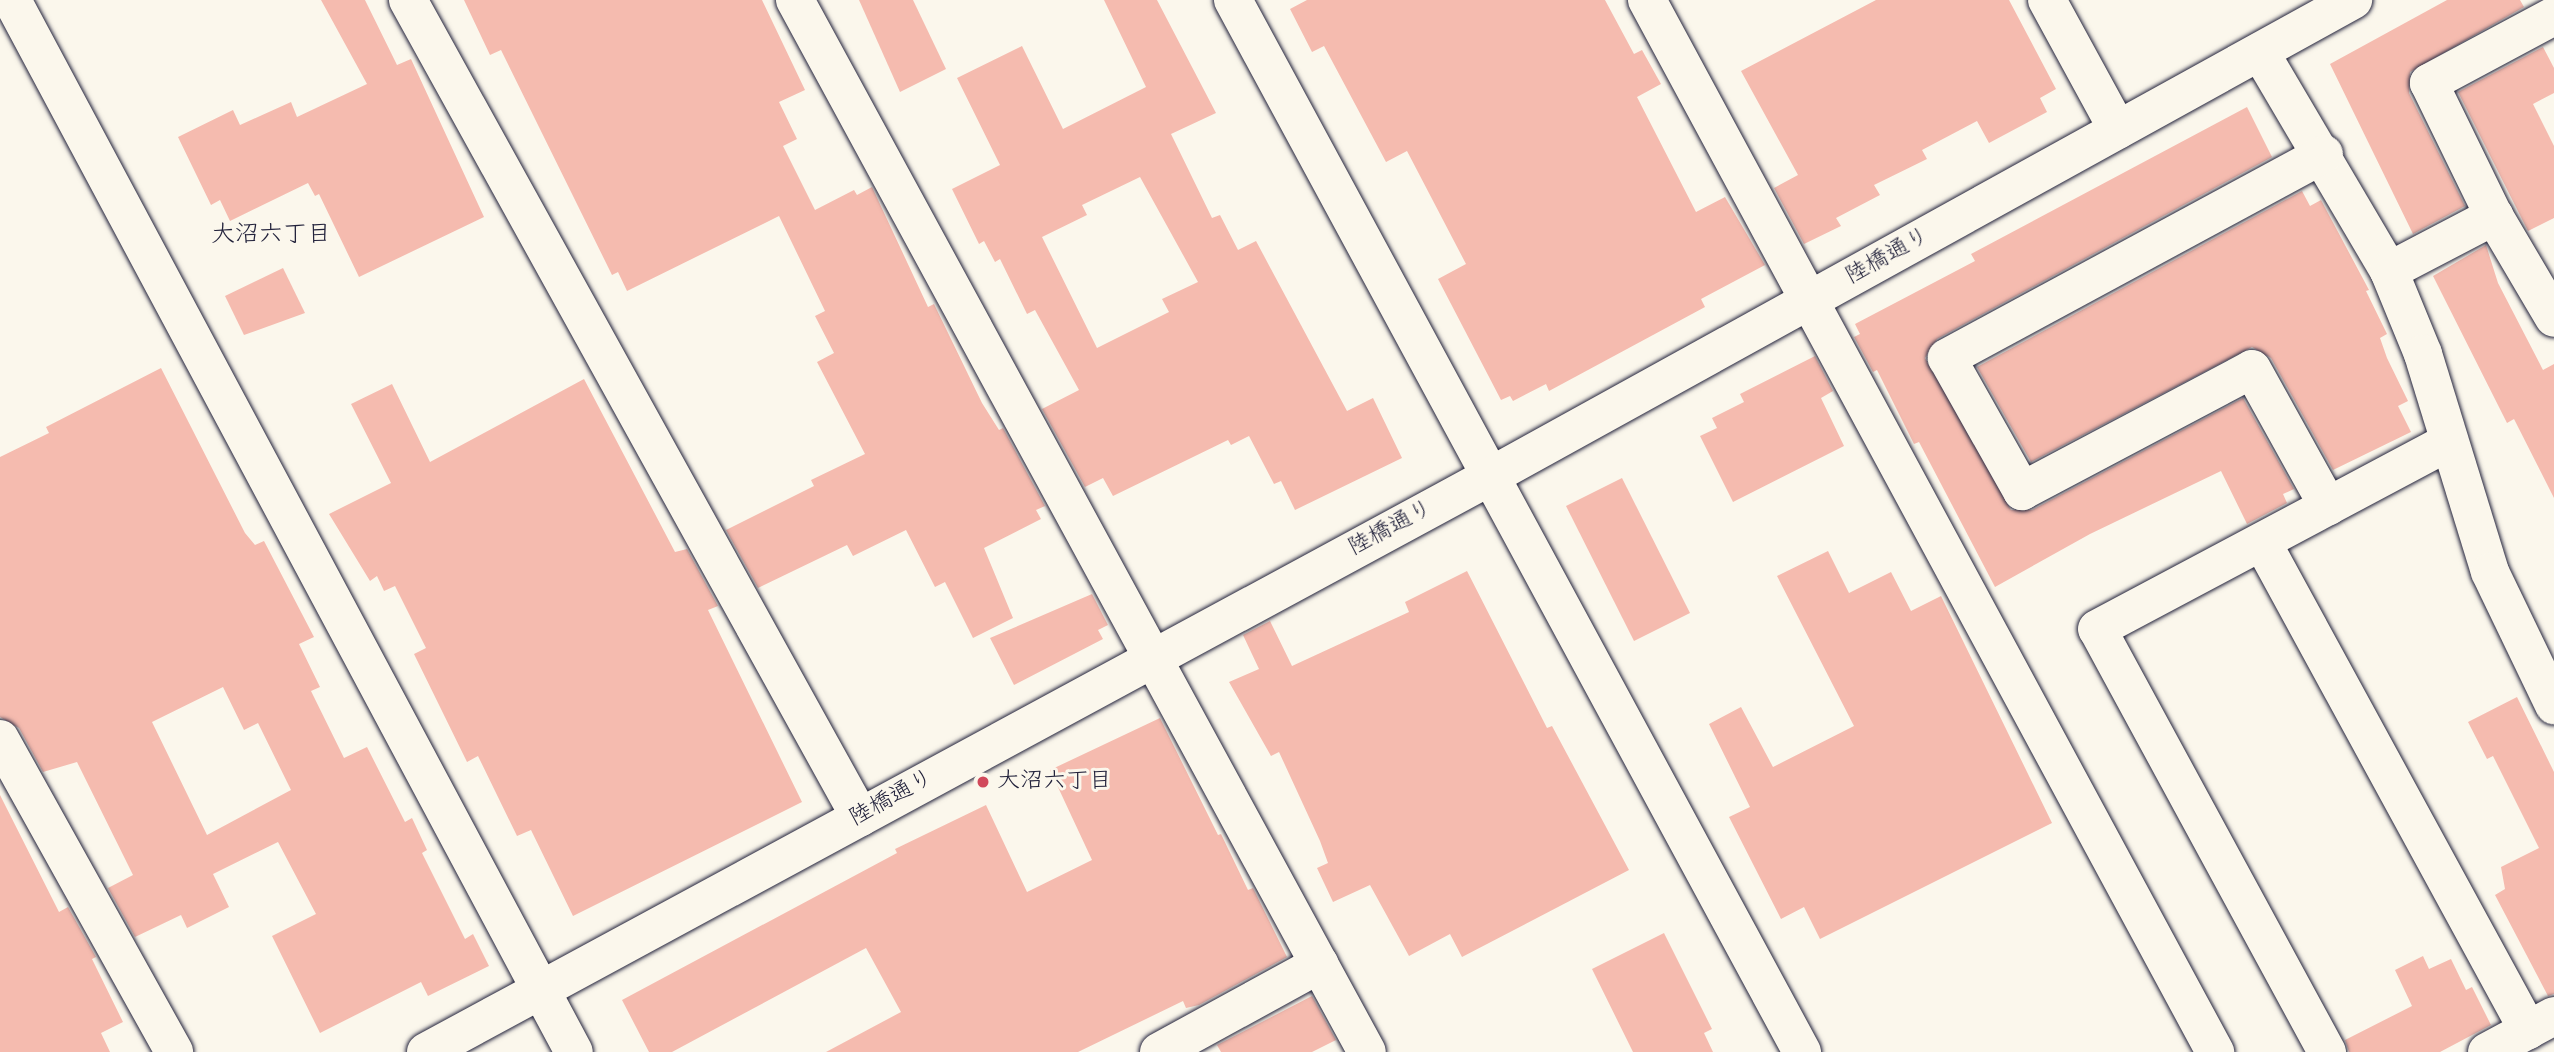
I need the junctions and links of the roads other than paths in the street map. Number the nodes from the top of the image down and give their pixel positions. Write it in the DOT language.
graph roads {
  1 [pos="408,0"];
  2 [pos="795,0"];
  3 [pos="1233,0"];
  4 [pos="1647,0"];
  5 [pos="2047,0"];
  6 [pos="2353,0"];
  7 [pos="10,4"];
  8 [pos="2554,16"];
  9 [pos="2260,52"];
  10 [pos="2118,130"];
  11 [pos="2324,154"];
  12 [pos="2494,216"];
  13 [pos="2389,271"];
  14 [pos="1812,299"];
  15 [pos="2554,318"];
  16 [pos="2447,443"];
  17 [pos="1491,476"];
  18 [pos="2328,506"];
  19 [pos="2262,542"];
  20 [pos="1150,658"];
  21 [pos="2554,705"];
  22 [pos="0,739"];
  23 [pos="860,817"];
  24 [pos="1320,964"];
  25 [pos="541,989"];
  26 [pos="2541,1023"];
  27 [pos="174,1052"];
  28 [pos="426,1052"];
  29 [pos="574,1052"];
  30 [pos="1159,1052"];
  31 [pos="1367,1052"];
  32 [pos="1802,1052"];
  33 [pos="2215,1052"];
  34 [pos="2327,1052"];
  35 [pos="2487,1052"];
  1 -- 23 [label="street"];
  2 -- 20 [label="street"];
  3 -- 17 [label="street"];
  4 -- 14 [label="street"];
  5 -- 10 [label="street"];
  6 -- 9 [label="street, 陸橋通り"];
  7 -- 25 [label="street"];
  8 -- 12 [label="street"];
  9 -- 10 [label="street, 陸橋通り"];
  9 -- 11 [label="street"];
  10 -- 14 [label="street, 陸橋通り"];
  11 -- 13 [label="street"];
  11 -- 18 [label="street"];
  12 -- 13 [label="street"];
  12 -- 15 [label="street"];
  13 -- 16 [label="street"];
  14 -- 17 [label="street, 陸橋通り"];
  14 -- 33 [label="street"];
  16 -- 18 [label="street"];
  16 -- 21 [label="street"];
  17 -- 20 [label="street, 陸橋通り"];
  17 -- 32 [label="street"];
  18 -- 19 [label="street"];
  19 -- 26 [label="street"];
  19 -- 34 [label="street"];
  20 -- 23 [label="street, 陸橋通り"];
  20 -- 24 [label="street"];
  22 -- 27 [label="street"];
  23 -- 25 [label="street, 陸橋通り"];
  24 -- 30 [label="street"];
  24 -- 31 [label="street"];
  25 -- 28 [label="street, 陸橋通り"];
  25 -- 29 [label="street"];
  26 -- 35 [label="street"];
}
